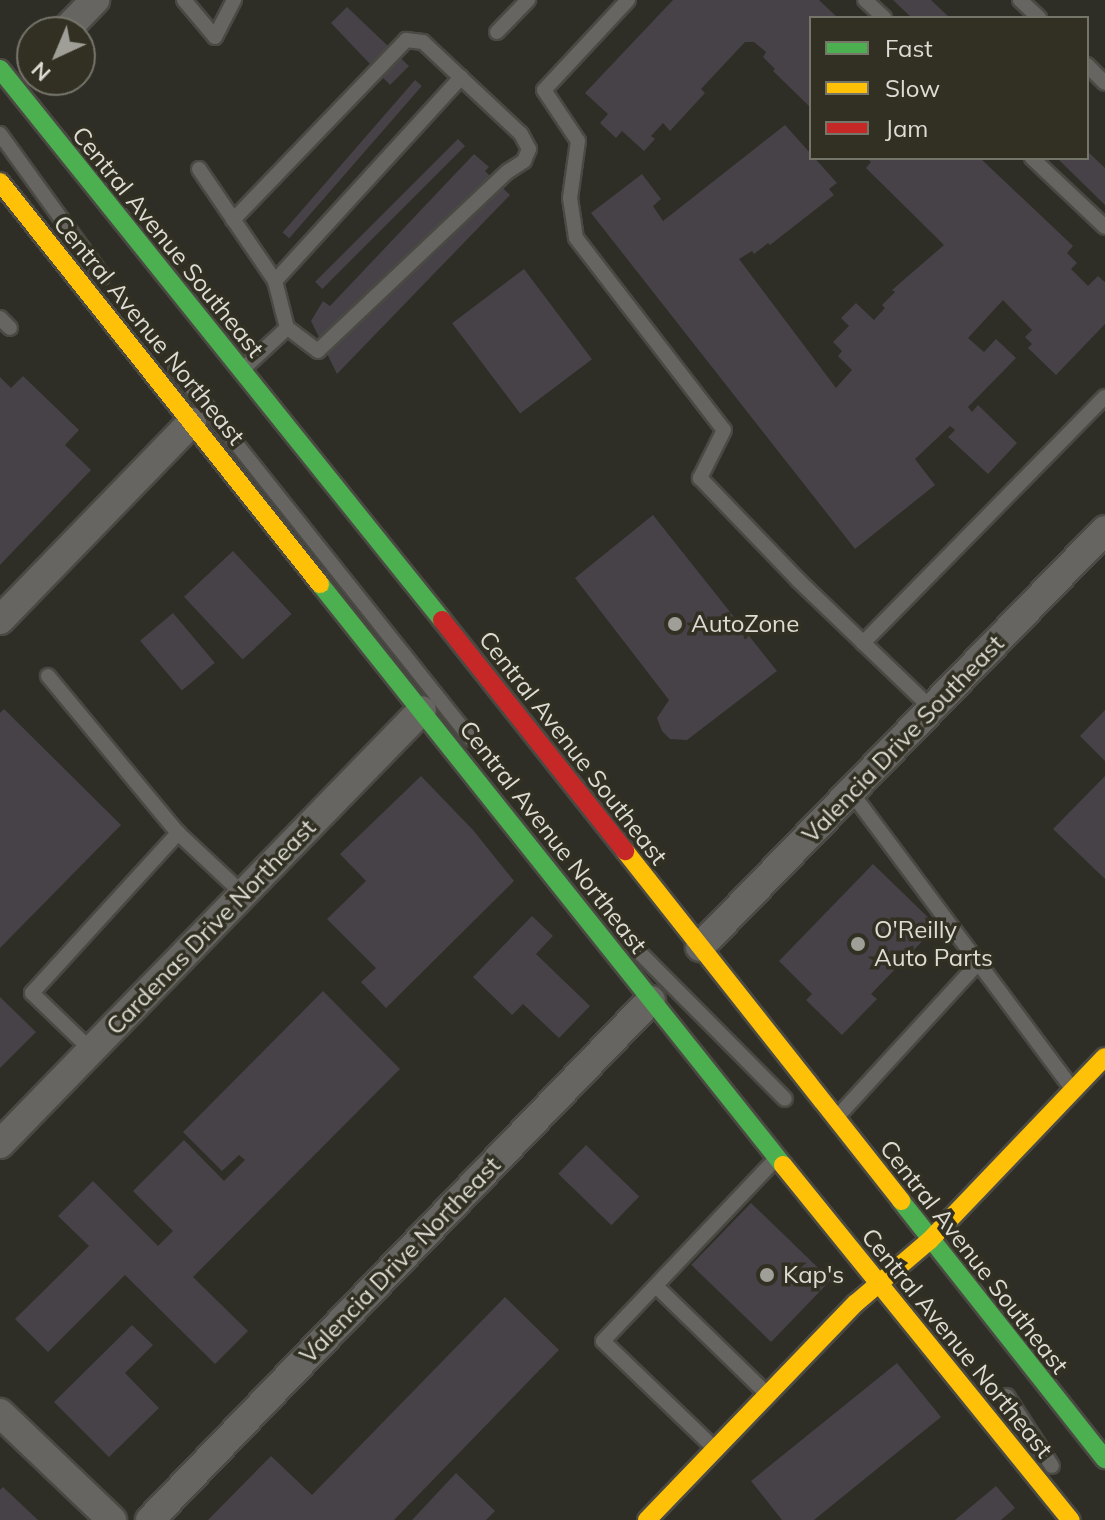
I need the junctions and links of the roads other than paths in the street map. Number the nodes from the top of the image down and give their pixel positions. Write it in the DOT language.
graph roads {
  1 [pos="95,0"];
  2 [pos="184,0"];
  3 [pos="234,0"];
  4 [pos="528,0"];
  5 [pos="628,0"];
  6 [pos="865,0"];
  7 [pos="1020,0"];
  8 [pos="80,16"];
  9 [pos="882,16"];
  10 [pos="1037,16"];
  11 [pos="497,32"];
  12 [pos="1089,67"];
  13 [pos="15,73"];
  14 [pos="461,77"];
  15 [pos="1105,83"];
  16 [pos="0,134"];
  17 [pos="1034,160"];
  18 [pos="199,169"];
  19 [pos="0,182"];
  20 [pos="233,220"];
  21 [pos="1105,227"];
  22 [pos="275,281"];
  23 [pos="110,286"];
  24 [pos="287,328"];
  25 [pos="169,359"];
  26 [pos="241,371"];
  27 [pos="1105,397"];
  28 [pos="192,422"];
  29 [pos="1105,530"];
  30 [pos="0,620"];
  31 [pos="863,643"];
  32 [pos="48,676"];
  33 [pos="932,709"];
  34 [pos="422,710"];
  35 [pos="486,757"];
  36 [pos="851,792"];
  37 [pos="178,833"];
  38 [pos="243,894"];
  39 [pos="633,944"];
  40 [pos="700,947"];
  41 [pos="978,963"];
  42 [pos="651,1000"];
  43 [pos="91,1050"];
  44 [pos="1105,1057"];
  45 [pos="1073,1090"];
  46 [pos="785,1099"];
  47 [pos="835,1120"];
  48 [pos="0,1144"];
  49 [pos="777,1158"];
  50 [pos="930,1240"];
  51 [pos="877,1283"];
  52 [pos="657,1287"];
  53 [pos="768,1395"];
  54 [pos="1007,1396"];
  55 [pos="0,1413"];
  56 [pos="715,1449"];
  57 [pos="1105,1459"];
  58 [pos="1060,1479"];
  59 [pos="112,1520"];
  60 [pos="150,1520"];
  61 [pos="647,1520"];
  62 [pos="1070,1520"];
  1 -- 8 [label="street"];
  2 -- 3 [label="lane"];
  4 -- 11 [label="lane"];
  5 -- 31 [label="lane"];
  6 -- 9 [label="lane"];
  7 -- 10 [label="lane"];
  12 -- 15 [label="lane"];
  13 -- 26 [label="main road, Central Avenue Southeast"];
  14 -- 20 [label="lane"];
  14 -- 22 [label="lane"];
  14 -- 24 [label="lane"];
  16 -- 23 [label="lane, Central Avenue Northeast"];
  17 -- 21 [label="lane"];
  18 -- 20 [label="lane"];
  19 -- 28 [label="main road, Central Avenue Northeast"];
  20 -- 22 [label="lane"];
  22 -- 24 [label="lane"];
  24 -- 26 [label="lane"];
  25 -- 35 [label="lane, Central Avenue Northeast"];
  26 -- 40 [label="main road, Central Avenue Southeast"];
  27 -- 31 [label="lane"];
  28 -- 30 [label="street"];
  28 -- 34 [label="main road, Central Avenue Northeast"];
  29 -- 33 [label="street, Valencia Drive Southeast"];
  31 -- 33 [label="lane"];
  32 -- 37 [label="lane"];
  33 -- 36 [label="street, Valencia Drive Southeast"];
  34 -- 38 [label="street, Cardenas Drive Northeast"];
  34 -- 42 [label="main road, Central Avenue Northeast"];
  36 -- 40 [label="street, Valencia Drive Southeast"];
  36 -- 41 [label="lane"];
  37 -- 38 [label="lane"];
  37 -- 43 [label="lane"];
  38 -- 43 [label="street, Cardenas Drive Northeast"];
  39 -- 46 [label="lane, Central Avenue Northeast"];
  40 -- 47 [label="main road, Central Avenue Southeast"];
  41 -- 45 [label="lane"];
  41 -- 47 [label="lane"];
  42 -- 49 [label="main road, Central Avenue Northeast"];
  42 -- 60 [label="street, Valencia Drive Northeast"];
  43 -- 48 [label="street, Cardenas Drive Northeast"];
  44 -- 45 [label="main road"];
  45 -- 50 [label="main road"];
  47 -- 50 [label="main road, Central Avenue Southeast"];
  49 -- 51 [label="main road, Central Avenue Northeast"];
  49 -- 52 [label="lane"];
  50 -- 51 [label="main road"];
  50 -- 57 [label="main road, Central Avenue Southeast"];
  51 -- 53 [label="main road"];
  51 -- 62 [label="main road, Central Avenue Northeast"];
  52 -- 53 [label="lane"];
  52 -- 56 [label="lane"];
  53 -- 56 [label="main road"];
  54 -- 58 [label="lane"];
  55 -- 59 [label="street"];
  56 -- 61 [label="main road"];
}
